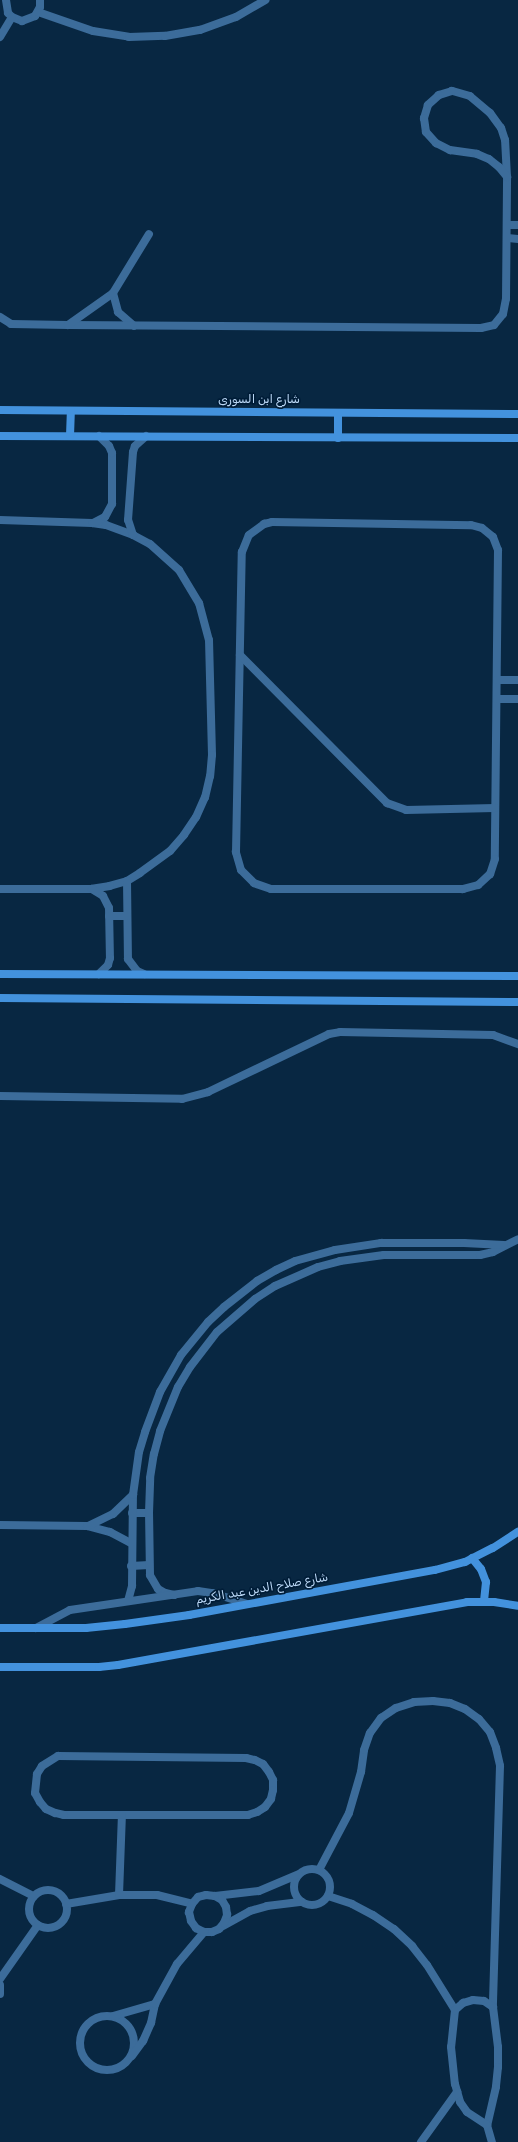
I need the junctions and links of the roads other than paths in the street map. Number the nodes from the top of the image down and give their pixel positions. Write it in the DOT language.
graph roads {
  1 [pos="6,0"];
  2 [pos="40,0"];
  3 [pos="266,0"];
  4 [pos="38,12"];
  5 [pos="12,17"];
  6 [pos="0,36"];
  7 [pos="507,177"];
  8 [pos="507,225"];
  9 [pos="518,225"];
  10 [pos="149,234"];
  11 [pos="507,238"];
  12 [pos="518,238"];
  13 [pos="113,293"];
  14 [pos="0,317"];
  15 [pos="11,324"];
  16 [pos="68,325"];
  17 [pos="0,326"];
  18 [pos="134,326"];
  19 [pos="0,410"];
  20 [pos="71,411"];
  21 [pos="338,413"];
  22 [pos="518,414"];
  23 [pos="0,436"];
  24 [pos="70,436"];
  25 [pos="99,436"];
  26 [pos="146,436"];
  27 [pos="338,438"];
  28 [pos="518,438"];
  29 [pos="0,520"];
  30 [pos="92,523"];
  31 [pos="132,534"];
  32 [pos="240,655"];
  33 [pos="497,680"];
  34 [pos="518,680"];
  35 [pos="497,699"];
  36 [pos="518,699"];
  37 [pos="495,808"];
  38 [pos="128,881"];
  39 [pos="0,889"];
  40 [pos="92,889"];
  41 [pos="109,916"];
  42 [pos="127,916"];
  43 [pos="0,974"];
  44 [pos="99,974"];
  45 [pos="144,974"];
  46 [pos="518,976"];
  47 [pos="0,998"];
  48 [pos="518,1002"];
  49 [pos="518,1044"];
  50 [pos="0,1096"];
  51 [pos="518,1238"];
  52 [pos="504,1245"];
  53 [pos="335,1250"];
  54 [pos="340,1261"];
  55 [pos="133,1495"];
  56 [pos="132,1513"];
  57 [pos="149,1513"];
  58 [pos="0,1525"];
  59 [pos="87,1526"];
  60 [pos="518,1532"];
  61 [pos="131,1543"];
  62 [pos="472,1558"];
  63 [pos="149,1565"];
  64 [pos="131,1566"];
  65 [pos="174,1595"];
  66 [pos="128,1601"];
  67 [pos="484,1602"];
  68 [pos="246,1604"];
  69 [pos="518,1606"];
  70 [pos="0,1628"];
  71 [pos="36,1628"];
  72 [pos="0,1667"];
  73 [pos="122,1815"];
  74 [pos="319,1870"];
  75 [pos="300,1874"];
  76 [pos="0,1879"];
  77 [pos="119,1895"];
  78 [pos="34,1896"];
  79 [pos="215,1896"];
  80 [pos="328,1896"];
  81 [pos="302,1902"];
  82 [pos="66,1904"];
  83 [pos="192,1904"];
  84 [pos="38,1925"];
  85 [pos="219,1929"];
  86 [pos="204,1932"];
  87 [pos="0,1979"];
  88 [pos="0,1985"];
  89 [pos="0,1994"];
  90 [pos="155,2004"];
  91 [pos="493,2007"];
  92 [pos="455,2010"];
  93 [pos="113,2016"];
  94 [pos="132,2056"];
  95 [pos="457,2092"];
  96 [pos="487,2125"];
  97 [pos="420,2142"];
  98 [pos="492,2142"];
  1 -- 5 [label="street"];
  2 -- 4 [label="street"];
  3 -- 4 [label="street"];
  4 -- 5 [label="street"];
  5 -- 6 [label="street"];
  7 -- 7 [label="street"];
  7 -- 8 [label="street"];
  8 -- 9 [label="street"];
  8 -- 11 [label="street"];
  10 -- 13 [label="street"];
  11 -- 12 [label="street"];
  11 -- 18 [label="street"];
  13 -- 16 [label="street"];
  13 -- 18 [label="street"];
  14 -- 15 [label="street"];
  15 -- 16 [label="street"];
  15 -- 17 [label="street"];
  16 -- 18 [label="street"];
  19 -- 20 [label="street, شارع ابن السورى"];
  20 -- 21 [label="street, شارع ابن السورى"];
  20 -- 24 [label="street"];
  21 -- 22 [label="street, شارع ابن السورى"];
  21 -- 27 [label="street"];
  23 -- 24 [label="street"];
  24 -- 25 [label="street"];
  25 -- 26 [label="street"];
  25 -- 30 [label="street"];
  26 -- 27 [label="street"];
  26 -- 31 [label="street"];
  27 -- 28 [label="street"];
  29 -- 30 [label="street"];
  30 -- 31 [label="street"];
  31 -- 38 [label="street"];
  32 -- 33 [label="street"];
  32 -- 37 [label="street"];
  32 -- 37 [label="street"];
  33 -- 34 [label="street"];
  33 -- 35 [label="street"];
  35 -- 36 [label="street"];
  35 -- 37 [label="street"];
  38 -- 40 [label="street"];
  38 -- 42 [label="street"];
  39 -- 40 [label="street"];
  40 -- 41 [label="street"];
  41 -- 42 [label="street"];
  41 -- 44 [label="street"];
  42 -- 45 [label="street"];
  43 -- 44 [label="street"];
  44 -- 45 [label="street"];
  45 -- 46 [label="street"];
  47 -- 48 [label="street"];
  49 -- 50 [label="street"];
  51 -- 52 [label="street"];
  52 -- 53 [label="street"];
  52 -- 54 [label="street"];
  53 -- 54 [label="street"];
  53 -- 55 [label="street"];
  54 -- 57 [label="street"];
  55 -- 56 [label="street"];
  55 -- 59 [label="street"];
  56 -- 57 [label="street"];
  56 -- 61 [label="street"];
  57 -- 63 [label="street"];
  58 -- 59 [label="street"];
  59 -- 61 [label="street"];
  60 -- 62 [label="street, شارع صلاح الدين عبد الكريم"];
  61 -- 64 [label="street"];
  62 -- 67 [label="street"];
  62 -- 68 [label="street, شارع صلاح الدين عبد الكريم"];
  63 -- 64 [label="street"];
  63 -- 65 [label="street"];
  64 -- 66 [label="street"];
  65 -- 66 [label="street"];
  65 -- 68 [label="street"];
  66 -- 71 [label="street"];
  67 -- 69 [label="street"];
  67 -- 72 [label="street"];
  68 -- 71 [label="street, شارع صلاح الدين عبد الكريم"];
  70 -- 71 [label="street, شارع صلاح الدين عبد الكريم"];
  73 -- 73 [label="street"];
  73 -- 77 [label="street"];
  74 -- 75 [label="street"];
  74 -- 80 [label="street"];
  74 -- 91 [label="street"];
  75 -- 79 [label="street"];
  75 -- 81 [label="street"];
  76 -- 78 [label="street"];
  77 -- 82 [label="street"];
  77 -- 83 [label="street"];
  78 -- 82 [label="street"];
  78 -- 84 [label="street"];
  79 -- 83 [label="street"];
  79 -- 85 [label="street"];
  80 -- 81 [label="street"];
  80 -- 92 [label="street"];
  81 -- 85 [label="street"];
  82 -- 84 [label="street"];
  83 -- 86 [label="street"];
  84 -- 87 [label="street"];
  85 -- 86 [label="street"];
  86 -- 90 [label="street"];
  88 -- 89 [label="street"];
  90 -- 93 [label="street"];
  90 -- 94 [label="street"];
  91 -- 92 [label="street"];
  91 -- 96 [label="street"];
  92 -- 95 [label="street"];
  93 -- 94 [label="street"];
  93 -- 94 [label="street"];
  95 -- 96 [label="street"];
  95 -- 97 [label="street"];
  96 -- 98 [label="street"];
}
